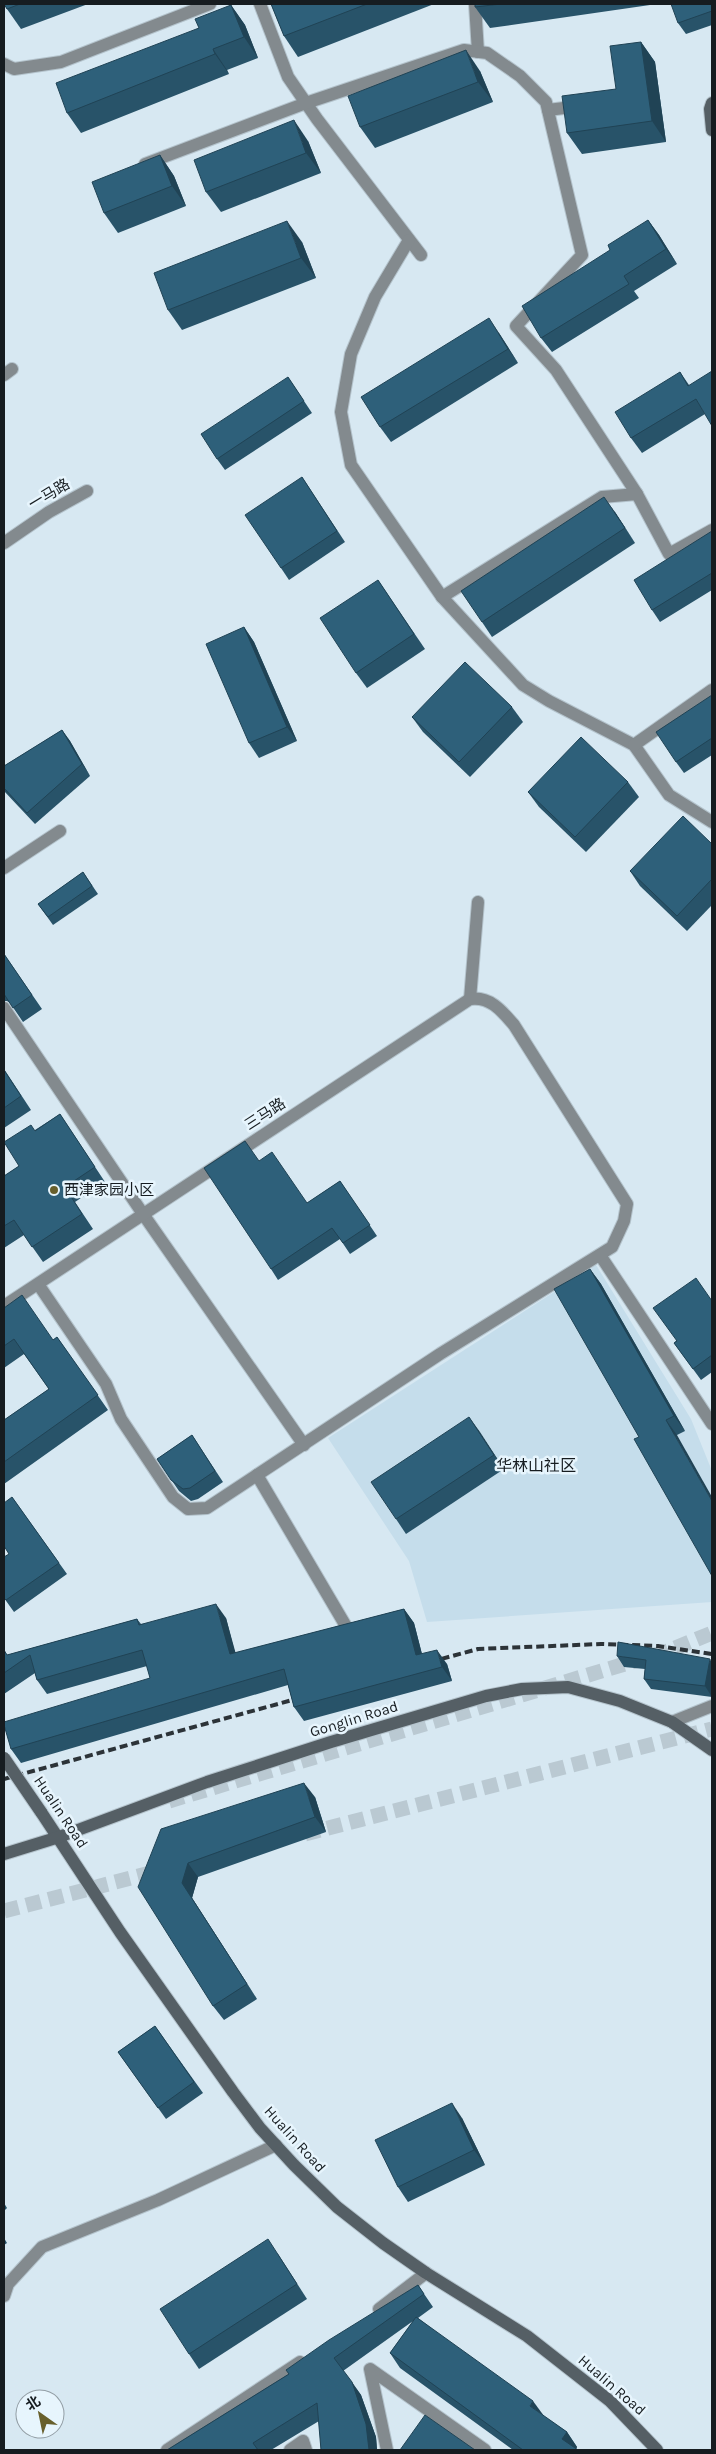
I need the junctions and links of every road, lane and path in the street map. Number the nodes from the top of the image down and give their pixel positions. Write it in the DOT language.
graph roads {
  1 [pos="210,4"];
  2 [pos="260,4"];
  3 [pos="475,4"];
  4 [pos="478,52"];
  5 [pos="4,64"];
  6 [pos="306,103"];
  7 [pos="712,103"];
  8 [pos="593,104"];
  9 [pos="548,110"];
  10 [pos="712,130"];
  11 [pos="135,168"];
  12 [pos="409,240"];
  13 [pos="421,255"];
  14 [pos="87,491"];
  15 [pos="636,494"];
  16 [pos="712,530"];
  17 [pos="4,543"];
  18 [pos="442,597"];
  19 [pos="712,690"];
  20 [pos="634,745"];
  21 [pos="712,822"];
  22 [pos="60,831"];
  23 [pos="4,868"];
  24 [pos="478,902"];
  25 [pos="470,999"];
  26 [pos="4,1008"];
  27 [pos="142,1214"];
  28 [pos="600,1255"];
  29 [pos="38,1284"];
  30 [pos="4,1306"];
  31 [pos="712,1424"];
  32 [pos="304,1445"];
  33 [pos="257,1475"];
  34 [pos="350,1633"];
  35 [pos="712,1706"];
  36 [pos="672,1722"];
  37 [pos="712,1750"];
  38 [pos="4,1758"];
  39 [pos="59,1837"];
  40 [pos="4,1854"];
  41 [pos="276,2144"];
  42 [pos="426,2274"];
  43 [pos="4,2296"];
  44 [pos="366,2318"];
  45 [pos="308,2356"];
  46 [pos="167,2450"];
  47 [pos="290,2450"];
  48 [pos="306,2450"];
  49 [pos="387,2450"];
  50 [pos="484,2450"];
  51 [pos="657,2450"];
  1 -- 5 [label="street"];
  2 -- 6 [label="street"];
  3 -- 4 [label="street"];
  4 -- 6 [label="street"];
  4 -- 9 [label="street"];
  6 -- 11 [label="street"];
  6 -- 12 [label="street"];
  7 -- 10 [label="street"];
  8 -- 9 [label="street"];
  9 -- 15 [label="street"];
  12 -- 13 [label="street"];
  12 -- 18 [label="street"];
  14 -- 17 [label="street, 一马路"];
  15 -- 16 [label="street"];
  15 -- 18 [label="street"];
  18 -- 20 [label="street"];
  19 -- 20 [label="street"];
  20 -- 21 [label="street"];
  22 -- 23 [label="street"];
  24 -- 25 [label="street"];
  25 -- 27 [label="street, 三马路"];
  25 -- 28 [label="street"];
  26 -- 27 [label="street"];
  27 -- 29 [label="street, 三马路"];
  27 -- 32 [label="street"];
  28 -- 31 [label="street"];
  28 -- 32 [label="street"];
  29 -- 30 [label="street, 三马路"];
  29 -- 33 [label="street"];
  32 -- 33 [label="street"];
  33 -- 34 [label="street"];
  35 -- 36 [label="street"];
  36 -- 37 [label="street, Gonglin Road"];
  36 -- 39 [label="street, Gonglin Road"];
  38 -- 39 [label="street, Hualin Road, bridge"];
  39 -- 40 [label="street, Gonglin Road"];
  39 -- 41 [label="street, Hualin Road"];
  41 -- 42 [label="street, Hualin Road"];
  41 -- 43 [label="street"];
  42 -- 44 [label="street"];
  42 -- 51 [label="street, Hualin Road"];
  45 -- 46 [label="street"];
  47 -- 48 [label="street"];
  49 -- 50 [label="street"];
}
